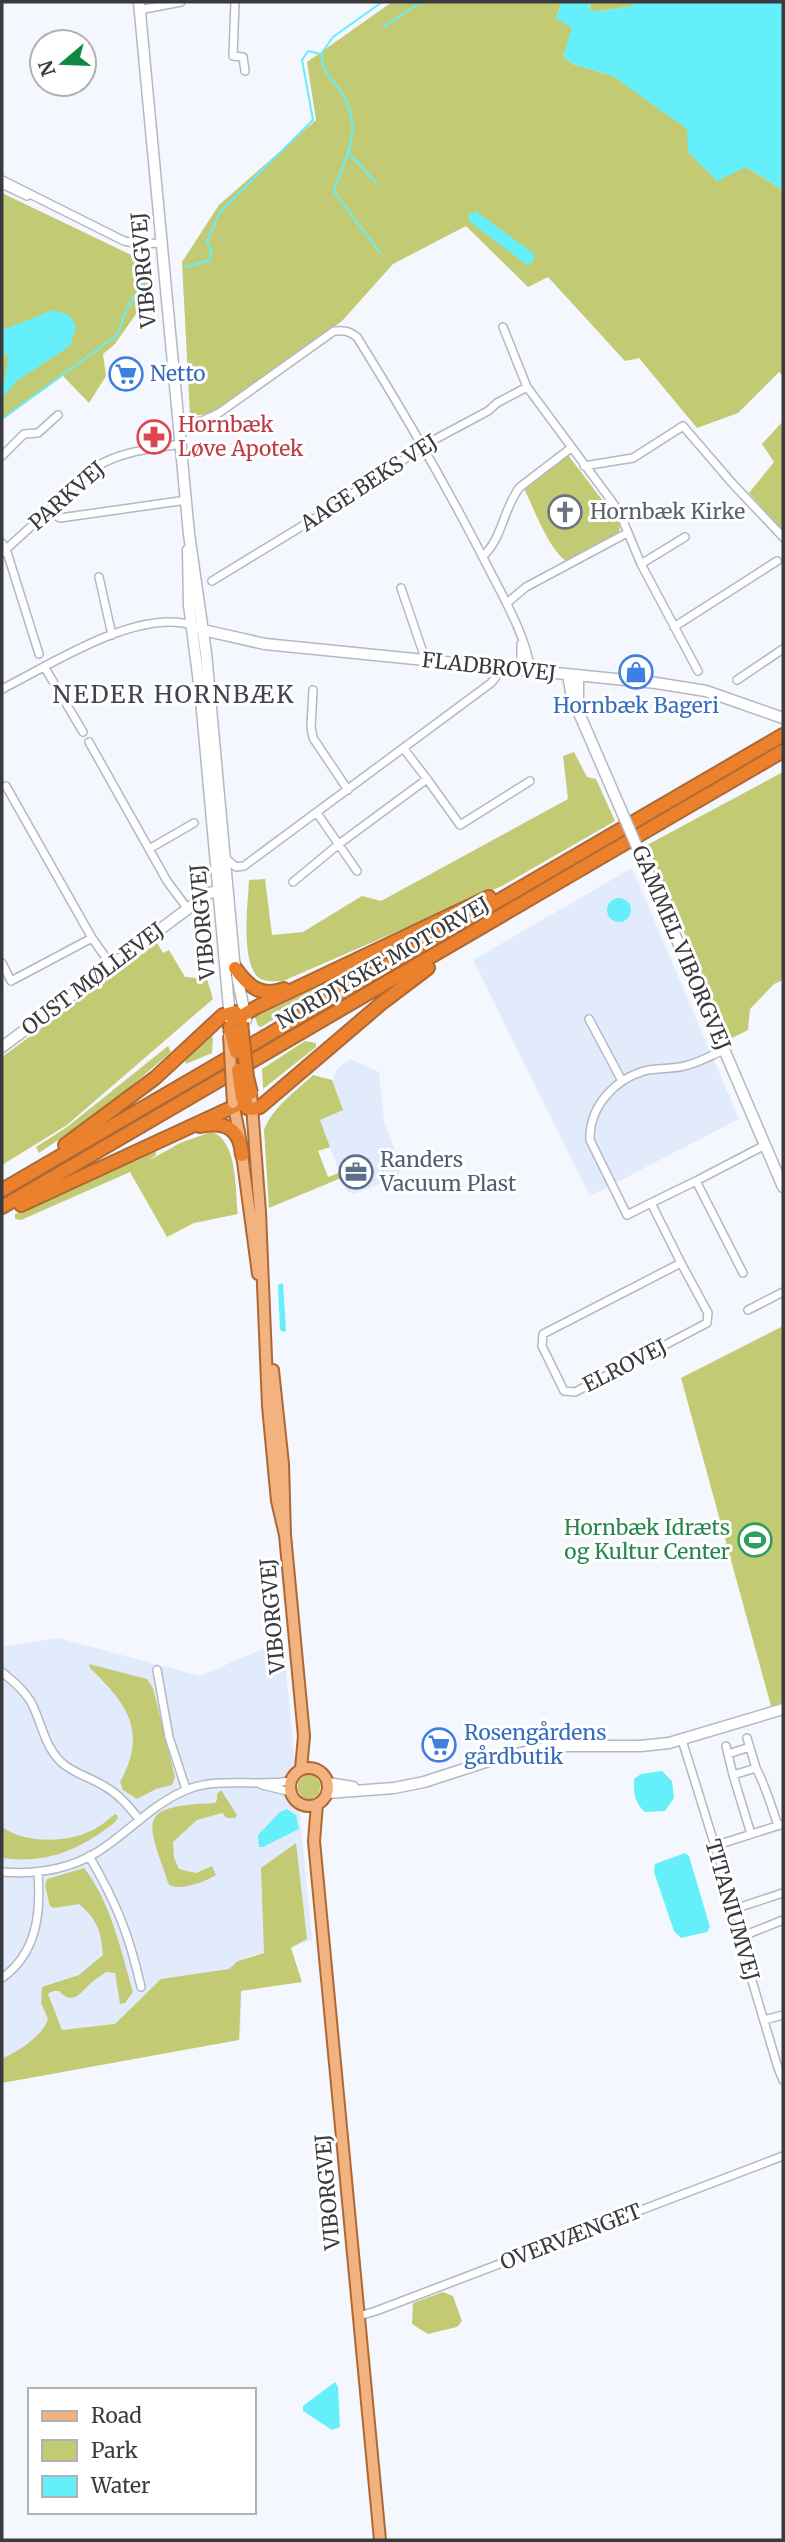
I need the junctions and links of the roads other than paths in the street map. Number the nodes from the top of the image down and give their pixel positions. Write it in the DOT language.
graph roads {
  1 [pos="181,2"];
  2 [pos="234,2"];
  3 [pos="139,6"];
  4 [pos="246,71"];
  5 [pos="2,182"];
  6 [pos="160,243"];
  7 [pos="503,327"];
  8 [pos="527,387"];
  9 [pos="58,415"];
  10 [pos="178,424"];
  11 [pos="181,444"];
  12 [pos="424,446"];
  13 [pos="571,448"];
  14 [pos="2,456"];
  15 [pos="584,466"];
  16 [pos="187,500"];
  17 [pos="48,511"];
  18 [pos="627,533"];
  19 [pos="189,534"];
  20 [pos="685,537"];
  21 [pos="783,537"];
  22 [pos="3,549"];
  23 [pos="482,556"];
  24 [pos="777,562"];
  25 [pos="642,564"];
  26 [pos="99,577"];
  27 [pos="212,581"];
  28 [pos="401,588"];
  29 [pos="507,603"];
  30 [pos="192,626"];
  31 [pos="674,626"];
  32 [pos="204,630"];
  33 [pos="112,635"];
  34 [pos="783,649"];
  35 [pos="39,654"];
  36 [pos="426,661"];
  37 [pos="45,668"];
  38 [pos="497,669"];
  39 [pos="525,671"];
  40 [pos="698,671"];
  41 [pos="573,676"];
  42 [pos="737,680"];
  43 [pos="2,690"];
  44 [pos="313,690"];
  45 [pos="210,700"];
  46 [pos="779,715"];
  47 [pos="83,732"];
  48 [pos="783,735"];
  49 [pos="89,742"];
  50 [pos="404,749"];
  51 [pos="783,751"];
  52 [pos="427,779"];
  53 [pos="3,781"];
  54 [pos="530,781"];
  55 [pos="348,790"];
  56 [pos="317,813"];
  57 [pos="642,818"];
  58 [pos="194,823"];
  59 [pos="339,844"];
  60 [pos="149,849"];
  61 [pos="618,849"];
  62 [pos="225,858"];
  63 [pos="357,871"];
  64 [pos="293,882"];
  65 [pos="220,891"];
  66 [pos="187,908"];
  67 [pos="92,938"];
  68 [pos="2,964"];
  69 [pos="111,965"];
  70 [pos="235,968"];
  71 [pos="330,972"];
  72 [pos="589,1019"];
  73 [pos="237,1020"];
  74 [pos="2,1046"];
  75 [pos="724,1050"];
  76 [pos="622,1081"];
  77 [pos="243,1102"];
  78 [pos="183,1130"];
  79 [pos="765,1145"];
  80 [pos="242,1155"];
  81 [pos="696,1181"];
  82 [pos="2,1183"];
  83 [pos="783,1187"];
  84 [pos="2,1190"];
  85 [pos="651,1203"];
  86 [pos="2,1207"];
  87 [pos="2,1215"];
  88 [pos="681,1263"];
  89 [pos="743,1273"];
  90 [pos="783,1292"];
  91 [pos="264,1305"];
  92 [pos="748,1310"];
  93 [pos="157,1670"];
  94 [pos="2,1672"];
  95 [pos="783,1709"];
  96 [pos="304,1735"];
  97 [pos="747,1738"];
  98 [pos="682,1740"];
  99 [pos="750,1747"];
  100 [pos="314,1768"];
  101 [pos="756,1768"];
  102 [pos="301,1769"];
  103 [pos="733,1775"];
  104 [pos="291,1787"];
  105 [pos="328,1788"];
  106 [pos="186,1789"];
  107 [pos="317,1804"];
  108 [pos="304,1805"];
  109 [pos="139,1820"];
  110 [pos="781,1825"];
  111 [pos="751,1834"];
  112 [pos="314,1841"];
  113 [pos="713,1846"];
  114 [pos="89,1856"];
  115 [pos="2,1872"];
  116 [pos="38,1873"];
  117 [pos="783,1893"];
  118 [pos="734,1909"];
  119 [pos="783,1920"];
  120 [pos="743,1937"];
  121 [pos="2,1978"];
  122 [pos="141,1987"];
  123 [pos="783,2015"];
  124 [pos="764,2020"];
  125 [pos="783,2049"];
  126 [pos="773,2052"];
  127 [pos="783,2080"];
  128 [pos="783,2156"];
  129 [pos="359,2316"];
  130 [pos="380,2540"];
  1 -- 3 [label="street"];
  2 -- 4 [label="street"];
  3 -- 6 [label="street, VIBORGVEJ"];
  5 -- 6 [label="street"];
  6 -- 10 [label="street, VIBORGVEJ"];
  7 -- 8 [label="street"];
  8 -- 12 [label="street, AAGE BEKS VEJ"];
  8 -- 13 [label="street"];
  9 -- 14 [label="street"];
  10 -- 11 [label="street, VIBORGVEJ"];
  10 -- 12 [label="street"];
  11 -- 16 [label="street, VIBORGVEJ"];
  11 -- 17 [label="street, PARKVEJ"];
  12 -- 23 [label="street"];
  12 -- 27 [label="street, AAGE BEKS VEJ"];
  13 -- 15 [label="street"];
  13 -- 23 [label="street"];
  15 -- 18 [label="street"];
  15 -- 21 [label="street"];
  16 -- 17 [label="street"];
  16 -- 19 [label="street, VIBORGVEJ"];
  17 -- 22 [label="street, PARKVEJ"];
  18 -- 25 [label="street"];
  18 -- 29 [label="street"];
  19 -- 30 [label="street, VIBORGVEJ"];
  19 -- 32 [label="street, VIBORGVEJ"];
  20 -- 25 [label="street"];
  22 -- 35 [label="street"];
  23 -- 29 [label="street"];
  24 -- 31 [label="street"];
  25 -- 31 [label="street"];
  26 -- 33 [label="street"];
  28 -- 36 [label="street"];
  29 -- 39 [label="street"];
  30 -- 32 [label="street, FLADBROVEJ"];
  30 -- 33 [label="street, FLADBROVEJ"];
  30 -- 45 [label="street"];
  30 -- 65 [label="street, VIBORGVEJ"];
  31 -- 40 [label="street"];
  32 -- 36 [label="street, FLADBROVEJ"];
  32 -- 45 [label="street, VIBORGVEJ"];
  33 -- 37 [label="street, FLADBROVEJ"];
  34 -- 42 [label="street"];
  36 -- 38 [label="street, FLADBROVEJ"];
  37 -- 43 [label="street, FLADBROVEJ"];
  37 -- 47 [label="street"];
  38 -- 39 [label="street, FLADBROVEJ"];
  38 -- 50 [label="street"];
  39 -- 41 [label="street, FLADBROVEJ"];
  41 -- 46 [label="street, FLADBROVEJ"];
  41 -- 75 [label="street, GAMMEL VIBORGVEJ, bridge"];
  44 -- 55 [label="street"];
  45 -- 62 [label="street, VIBORGVEJ"];
  48 -- 57 [label="highway, NORDJYSKE MOTORVEJ"];
  49 -- 60 [label="street"];
  50 -- 52 [label="street"];
  50 -- 55 [label="street"];
  51 -- 61 [label="highway, NORDJYSKE MOTORVEJ"];
  52 -- 54 [label="street"];
  52 -- 59 [label="street"];
  53 -- 67 [label="street"];
  55 -- 56 [label="street"];
  56 -- 59 [label="street"];
  56 -- 62 [label="street"];
  57 -- 71 [label="highway"];
  57 -- 84 [label="highway, NORDJYSKE MOTORVEJ"];
  58 -- 60 [label="street"];
  59 -- 63 [label="street"];
  59 -- 64 [label="street"];
  60 -- 66 [label="street"];
  61 -- 77 [label="highway"];
  61 -- 86 [label="highway, NORDJYSKE MOTORVEJ"];
  62 -- 70 [label="street, VIBORGVEJ"];
  65 -- 66 [label="street, OUST MØLLEVEJ"];
  65 -- 73 [label="street, VIBORGVEJ"];
  66 -- 69 [label="street, OUST MØLLEVEJ"];
  67 -- 68 [label="street"];
  67 -- 69 [label="street"];
  69 -- 74 [label="street, OUST MØLLEVEJ"];
  70 -- 71 [label="highway"];
  70 -- 73 [label="street, VIBORGVEJ"];
  71 -- 73 [label="highway"];
  72 -- 76 [label="street"];
  73 -- 77 [label="highway, bridge"];
  73 -- 77 [label="main road, VIBORGVEJ, bridge"];
  73 -- 82 [label="highway"];
  75 -- 76 [label="street"];
  75 -- 79 [label="street, GAMMEL VIBORGVEJ"];
  76 -- 85 [label="street"];
  77 -- 78 [label="highway"];
  77 -- 80 [label="main road, VIBORGVEJ"];
  77 -- 91 [label="main road, VIBORGVEJ"];
  78 -- 80 [label="highway"];
  78 -- 87 [label="highway"];
  79 -- 81 [label="street"];
  79 -- 83 [label="street, GAMMEL VIBORGVEJ"];
  80 -- 91 [label="main road, VIBORGVEJ"];
  81 -- 85 [label="street"];
  81 -- 89 [label="street"];
  85 -- 88 [label="street, ELROVEJ"];
  88 -- 88 [label="street, ELROVEJ"];
  90 -- 92 [label="street"];
  91 -- 96 [label="main road, VIBORGVEJ"];
  93 -- 106 [label="street"];
  94 -- 109 [label="street"];
  95 -- 98 [label="street"];
  96 -- 100 [label="main road, VIBORGVEJ"];
  96 -- 102 [label="main road, VIBORGVEJ"];
  97 -- 99 [label="street"];
  98 -- 105 [label="street"];
  98 -- 113 [label="street, TITANIUMVEJ"];
  99 -- 101 [label="street"];
  99 -- 103 [label="street"];
  100 -- 102 [label="main road"];
  100 -- 105 [label="main road"];
  101 -- 103 [label="street"];
  101 -- 110 [label="street"];
  102 -- 104 [label="main road"];
  103 -- 111 [label="street"];
  104 -- 106 [label="street"];
  104 -- 108 [label="main road"];
  105 -- 107 [label="main road"];
  106 -- 109 [label="street"];
  107 -- 108 [label="main road"];
  107 -- 112 [label="main road, VIBORGVEJ"];
  108 -- 112 [label="main road, VIBORGVEJ"];
  109 -- 114 [label="street"];
  110 -- 111 [label="street"];
  111 -- 113 [label="street"];
  112 -- 129 [label="main road, VIBORGVEJ"];
  113 -- 118 [label="street, TITANIUMVEJ"];
  114 -- 116 [label="street"];
  114 -- 122 [label="street"];
  115 -- 116 [label="street"];
  116 -- 121 [label="street"];
  117 -- 118 [label="street"];
  118 -- 120 [label="street, TITANIUMVEJ"];
  119 -- 120 [label="street"];
  120 -- 124 [label="street, TITANIUMVEJ"];
  123 -- 124 [label="street"];
  124 -- 126 [label="street, TITANIUMVEJ"];
  125 -- 126 [label="street"];
  126 -- 127 [label="street, TITANIUMVEJ"];
  128 -- 129 [label="street, OVERVÆNGET"];
  129 -- 130 [label="main road, VIBORGVEJ"];
}
